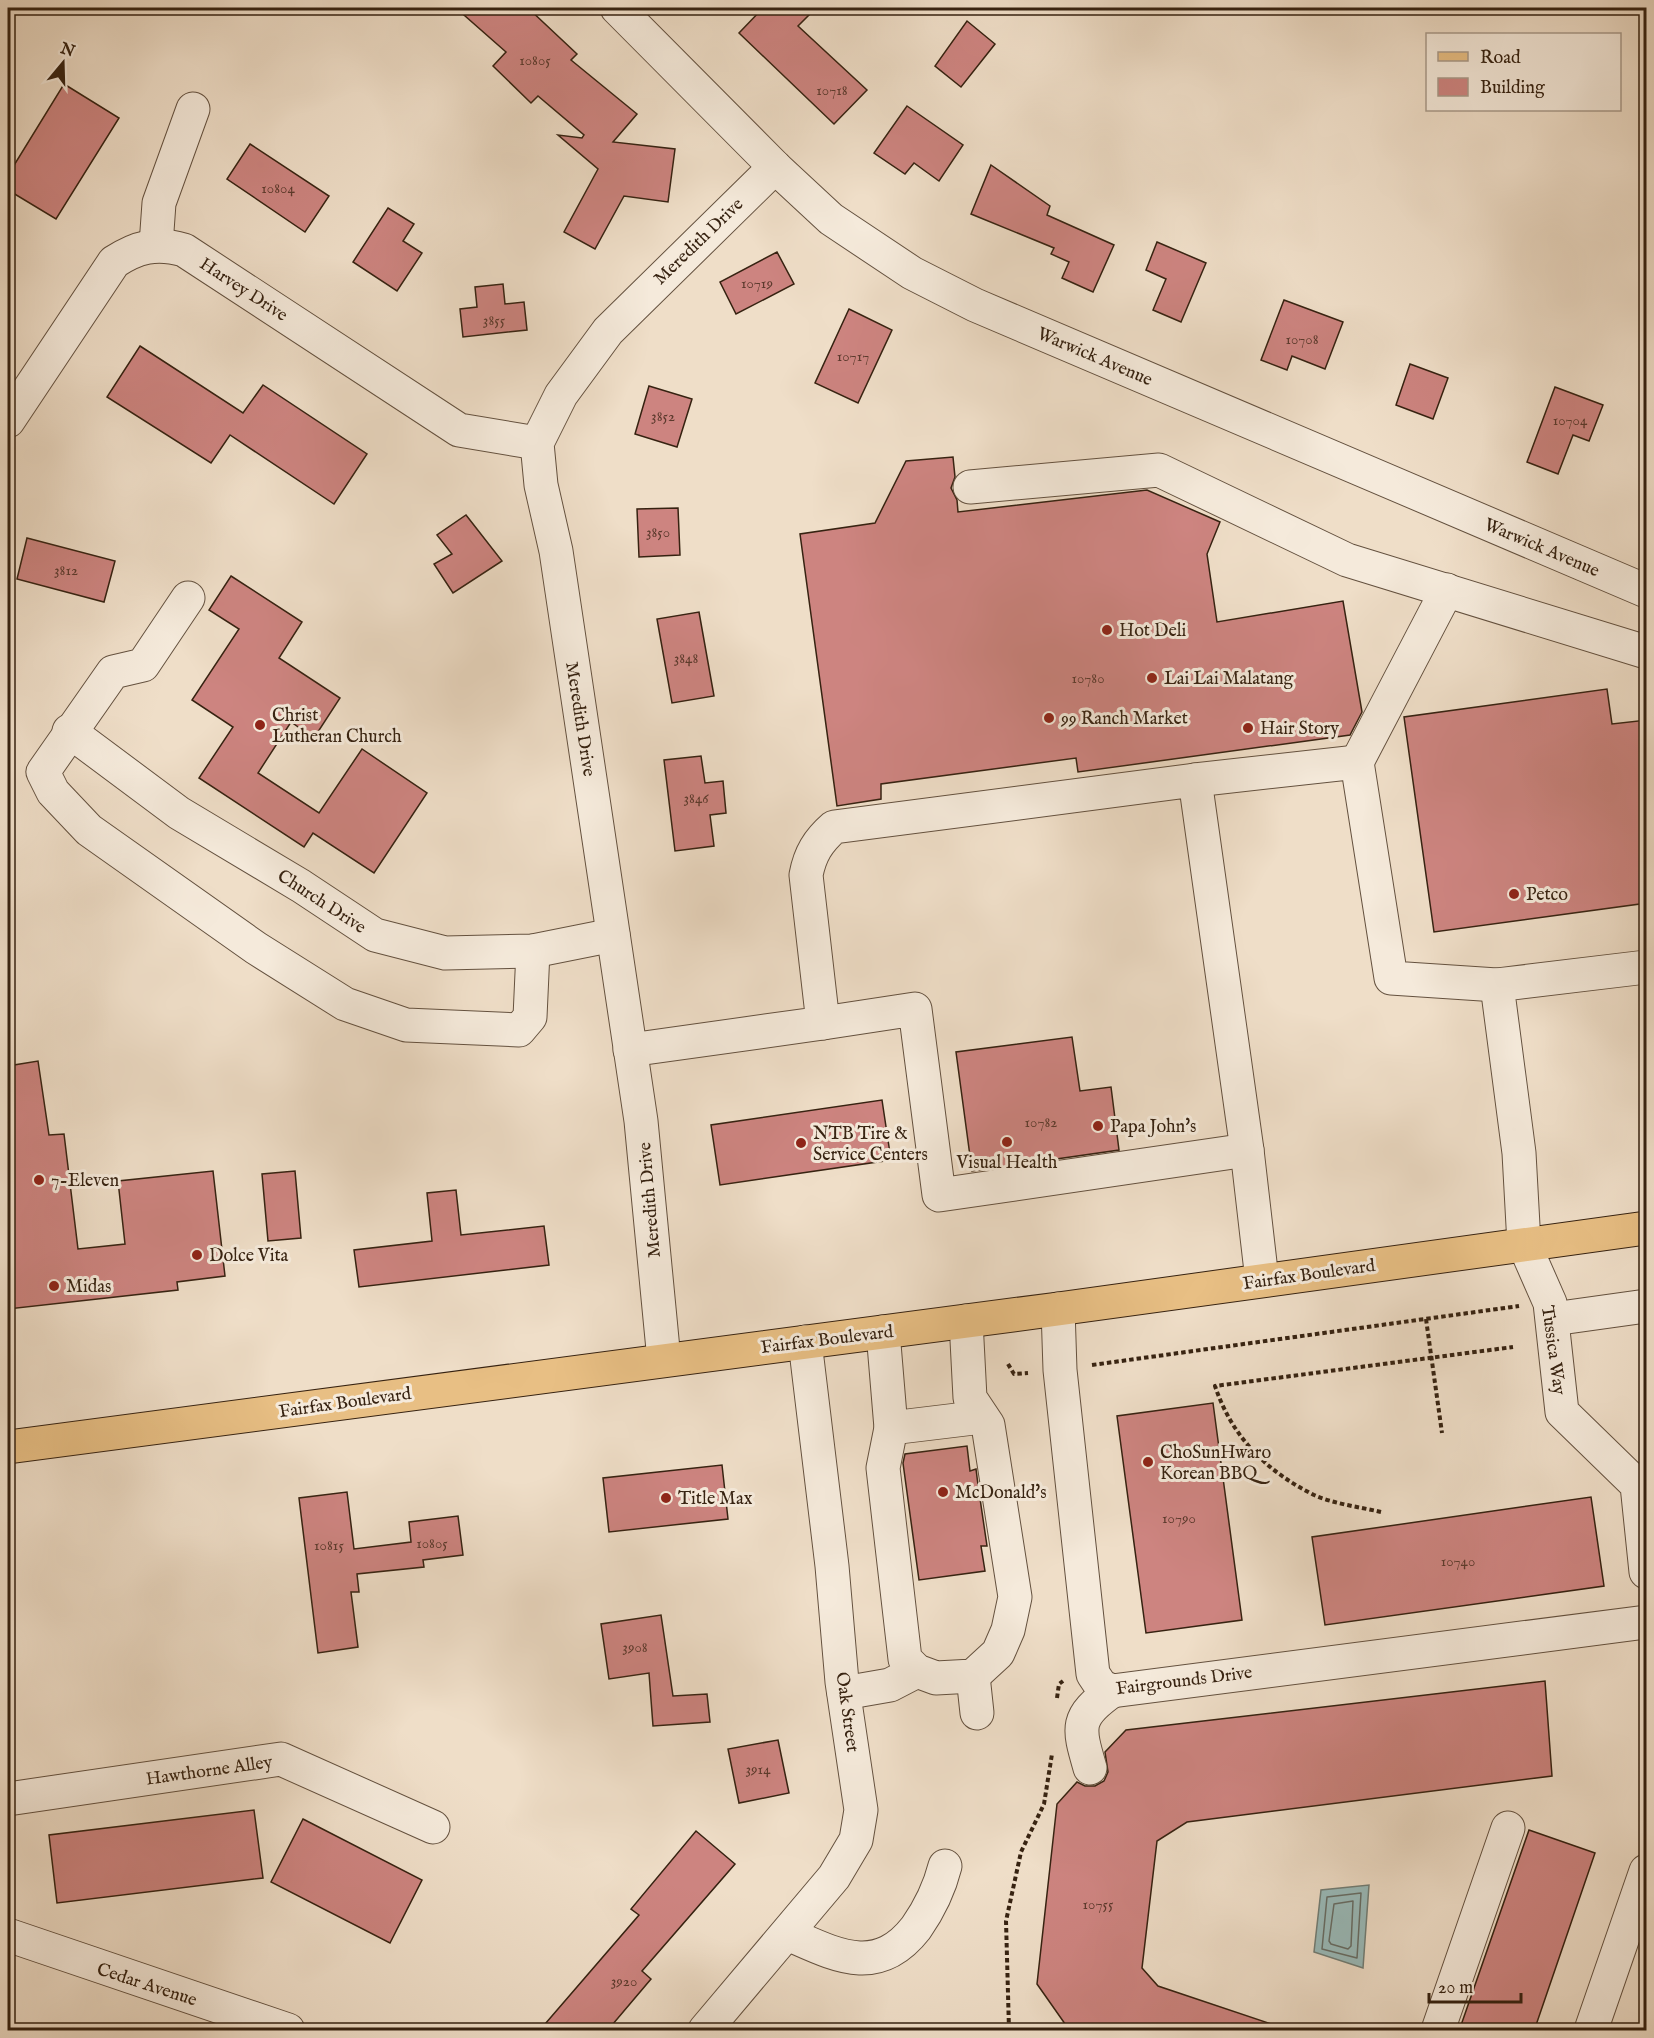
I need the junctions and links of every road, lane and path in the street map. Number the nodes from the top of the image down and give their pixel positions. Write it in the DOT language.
graph roads {
  1 [pos="617,8"];
  2 [pos="193,109"];
  3 [pos="775,167"];
  4 [pos="156,245"];
  5 [pos="8,421"];
  6 [pos="537,443"];
  7 [pos="970,487"];
  8 [pos="1447,590"];
  9 [pos="1647,591"];
  10 [pos="188,598"];
  11 [pos="1647,652"];
  12 [pos="69,731"];
  13 [pos="1357,762"];
  14 [pos="1195,780"];
  15 [pos="614,935"];
  16 [pos="533,951"];
  17 [pos="1647,967"];
  18 [pos="1497,985"];
  19 [pos="823,1023"];
  20 [pos="630,1050"];
  21 [pos="1247,1150"];
  22 [pos="1647,1228"];
  23 [pos="1524,1245"];
  24 [pos="1262,1280"];
  25 [pos="1647,1306"];
  26 [pos="1058,1309"];
  27 [pos="1551,1311"];
  28 [pos="1426,1319"];
  29 [pos="966,1321"];
  30 [pos="883,1332"];
  31 [pos="805,1342"];
  32 [pos="1513,1347"];
  33 [pos="1432,1358"];
  34 [pos="664,1360"];
  35 [pos="1008,1364"];
  36 [pos="1060,1370"];
  37 [pos="982,1417"];
  38 [pos="891,1428"];
  39 [pos="1442,1433"];
  40 [pos="8,1447"];
  41 [pos="1381,1512"];
  42 [pos="1647,1572"];
  43 [pos="1647,1622"];
  44 [pos="918,1671"];
  45 [pos="973,1676"];
  46 [pos="1103,1683"];
  47 [pos="844,1693"];
  48 [pos="1057,1706"];
  49 [pos="977,1713"];
  50 [pos="1052,1750"];
  51 [pos="1090,1768"];
  52 [pos="8,1799"];
  53 [pos="433,1827"];
  54 [pos="1508,1828"];
  55 [pos="945,1866"];
  56 [pos="1647,1871"];
  57 [pos="788,1934"];
  58 [pos="8,1935"];
  59 [pos="288,2031"];
  60 [pos="705,2031"];
  61 [pos="1010,2031"];
  62 [pos="1438,2031"];
  63 [pos="1591,2031"];
  1 -- 3 [label="street, Warwick Avenue"];
  2 -- 4 [label="street"];
  3 -- 6 [label="street, Meredith Drive"];
  3 -- 9 [label="street, Warwick Avenue"];
  4 -- 5 [label="street, Harvey Drive"];
  4 -- 6 [label="street, Harvey Drive"];
  6 -- 15 [label="street, Meredith Drive"];
  7 -- 8 [label="street"];
  8 -- 11 [label="street"];
  8 -- 13 [label="street"];
  10 -- 12 [label="street"];
  12 -- 16 [label="street, Church Drive"];
  12 -- 16 [label="street"];
  13 -- 14 [label="street"];
  13 -- 18 [label="street"];
  14 -- 19 [label="street"];
  14 -- 21 [label="street"];
  15 -- 16 [label="street, Church Drive"];
  15 -- 20 [label="street, Meredith Drive"];
  17 -- 18 [label="street"];
  18 -- 23 [label="street"];
  19 -- 20 [label="street"];
  19 -- 21 [label="street"];
  20 -- 34 [label="street, Meredith Drive"];
  21 -- 24 [label="street"];
  22 -- 23 [label="main road, Fairfax Boulevard"];
  23 -- 24 [label="main road, Fairfax Boulevard"];
  23 -- 27 [label="street, Tussica Way"];
  24 -- 26 [label="main road, Fairfax Boulevard"];
  25 -- 27 [label="street"];
  26 -- 29 [label="main road, Fairfax Boulevard"];
  26 -- 36 [label="street, Fairgrounds Drive"];
  27 -- 28 [label="path"];
  27 -- 42 [label="street, Tussica Way"];
  28 -- 33 [label="path"];
  28 -- 36 [label="path"];
  29 -- 30 [label="main road, Fairfax Boulevard"];
  29 -- 37 [label="street"];
  30 -- 31 [label="main road, Fairfax Boulevard"];
  30 -- 38 [label="street"];
  31 -- 34 [label="main road, Fairfax Boulevard"];
  31 -- 47 [label="street, Oak Street"];
  32 -- 33 [label="path"];
  33 -- 39 [label="path"];
  33 -- 41 [label="path"];
  34 -- 40 [label="main road, Fairfax Boulevard"];
  35 -- 36 [label="path"];
  36 -- 46 [label="street, Fairgrounds Drive"];
  37 -- 38 [label="street"];
  37 -- 45 [label="street"];
  38 -- 44 [label="street"];
  43 -- 46 [label="street, Fairgrounds Drive"];
  44 -- 45 [label="street"];
  44 -- 47 [label="street"];
  45 -- 49 [label="street"];
  46 -- 48 [label="path"];
  46 -- 51 [label="street"];
  47 -- 57 [label="street, Oak Street"];
  50 -- 61 [label="path"];
  52 -- 53 [label="street, Hawthorne Alley"];
  54 -- 62 [label="street"];
  55 -- 57 [label="street"];
  56 -- 63 [label="street"];
  57 -- 60 [label="street, Oak Street"];
  58 -- 59 [label="street, Cedar Avenue"];
}
